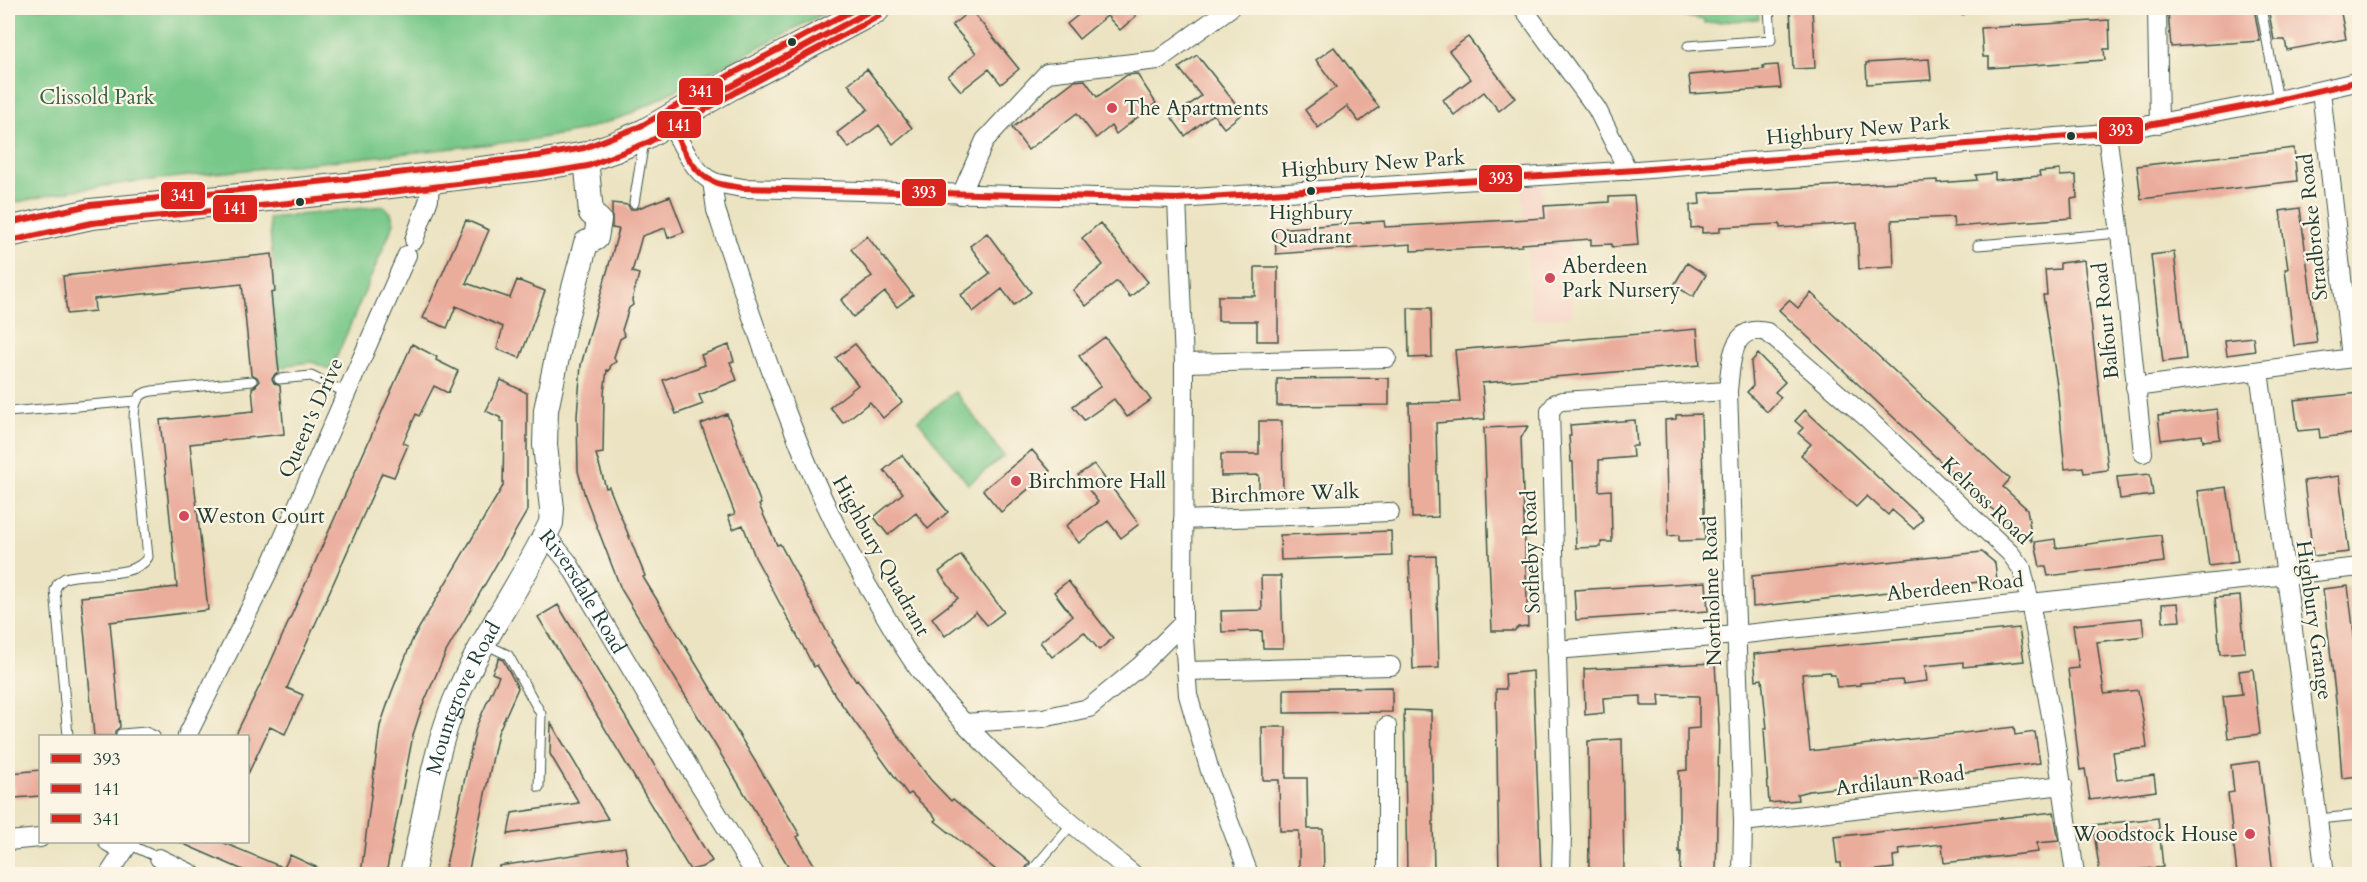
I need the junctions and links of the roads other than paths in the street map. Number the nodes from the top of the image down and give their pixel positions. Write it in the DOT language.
graph roads {
  1 [pos="875,8"];
  2 [pos="1230,8"];
  3 [pos="1523,8"];
  4 [pos="1769,8"];
  5 [pos="2157,8"];
  6 [pos="2261,8"];
  7 [pos="1688,46"];
  8 [pos="2360,81"];
  9 [pos="2320,91"];
  10 [pos="2278,100"];
  11 [pos="2159,124"];
  12 [pos="657,127"];
  13 [pos="2107,133"];
  14 [pos="586,157"];
  15 [pos="1628,171"];
  16 [pos="430,178"];
  17 [pos="712,181"];
  18 [pos="961,195"];
  19 [pos="1177,199"];
  20 [pos="634,203"];
  21 [pos="8,232"];
  22 [pos="2120,233"];
  23 [pos="1978,244"];
  24 [pos="1767,332"];
  25 [pos="1387,358"];
  26 [pos="2355,358"];
  27 [pos="1184,363"];
  28 [pos="2259,371"];
  29 [pos="279,379"];
  30 [pos="252,381"];
  31 [pos="2135,387"];
  32 [pos="1728,391"];
  33 [pos="347,393"];
  34 [pos="136,401"];
  35 [pos="8,412"];
  36 [pos="2143,453"];
  37 [pos="1390,512"];
  38 [pos="1183,520"];
  39 [pos="545,534"];
  40 [pos="2360,567"];
  41 [pos="2286,575"];
  42 [pos="2030,602"];
  43 [pos="1183,623"];
  44 [pos="1736,635"];
  45 [pos="483,642"];
  46 [pos="1556,650"];
  47 [pos="1391,666"];
  48 [pos="1186,671"];
  49 [pos="964,723"];
  50 [pos="1387,726"];
  51 [pos="121,734"];
  52 [pos="68,735"];
  53 [pos="153,735"];
  54 [pos="187,735"];
  55 [pos="2063,785"];
  56 [pos="539,787"];
  57 [pos="2360,815"];
  58 [pos="2318,819"];
  59 [pos="1743,822"];
  60 [pos="1072,824"];
  61 [pos="39,838"];
  62 [pos="8,841"];
  63 [pos="127,845"];
  64 [pos="159,858"];
  65 [pos="109,874"];
  66 [pos="192,874"];
  67 [pos="412,874"];
  68 [pos="755,874"];
  69 [pos="1029,874"];
  70 [pos="1133,874"];
  71 [pos="1249,874"];
  72 [pos="1386,874"];
  73 [pos="1561,874"];
  74 [pos="1742,874"];
  75 [pos="2075,874"];
  76 [pos="2325,874"];
  1 -- 12 [label="main road"];
  2 -- 18 [label="street"];
  3 -- 15 [label="street"];
  4 -- 7 [label="lane"];
  5 -- 11 [label="street"];
  6 -- 10 [label="lane"];
  8 -- 9 [label="street, Highbury New Park"];
  9 -- 10 [label="street, Highbury New Park"];
  9 -- 26 [label="street, Stradbroke Road"];
  10 -- 11 [label="street, Highbury New Park"];
  11 -- 13 [label="street, Highbury New Park"];
  12 -- 14 [label="main road"];
  12 -- 17 [label="street"];
  12 -- 20 [label="lane"];
  13 -- 15 [label="street, Highbury New Park"];
  13 -- 22 [label="street, Balfour Road"];
  14 -- 16 [label="main road"];
  14 -- 39 [label="street, Riversdale Road"];
  15 -- 19 [label="street, Highbury New Park"];
  16 -- 21 [label="main road"];
  16 -- 33 [label="street, Queen's Drive"];
  17 -- 18 [label="street, Highbury New Park"];
  17 -- 49 [label="street, Highbury Quadrant"];
  18 -- 19 [label="street, Highbury New Park"];
  19 -- 27 [label="street"];
  22 -- 23 [label="lane"];
  22 -- 31 [label="street, Balfour Road"];
  24 -- 32 [label="street, Northolme Road"];
  24 -- 42 [label="street, Kelross Road"];
  25 -- 27 [label="street"];
  26 -- 28 [label="street, Balfour Road"];
  27 -- 38 [label="street"];
  28 -- 31 [label="street, Balfour Road"];
  28 -- 41 [label="street, Highbury Grange"];
  29 -- 33 [label="lane"];
  30 -- 34 [label="lane"];
  31 -- 36 [label="street"];
  32 -- 44 [label="street, Northolme Road"];
  32 -- 46 [label="street, Sotheby Road"];
  33 -- 54 [label="street, Queen's Drive"];
  34 -- 35 [label="lane"];
  34 -- 52 [label="lane"];
  37 -- 38 [label="street, Birchmore Walk"];
  38 -- 43 [label="street"];
  39 -- 45 [label="street, Mountgrove Road"];
  39 -- 68 [label="street, Riversdale Road"];
  40 -- 41 [label="street, Aberdeen Road"];
  41 -- 42 [label="street, Aberdeen Road"];
  41 -- 58 [label="street, Highbury Grange"];
  42 -- 44 [label="street, Aberdeen Road"];
  42 -- 55 [label="street, Kelross Road"];
  43 -- 48 [label="street"];
  43 -- 49 [label="street"];
  44 -- 46 [label="street, Aberdeen Road"];
  44 -- 59 [label="street, Northolme Road"];
  45 -- 56 [label="lane"];
  45 -- 67 [label="street, Mountgrove Road"];
  46 -- 73 [label="street, Sotheby Road"];
  47 -- 48 [label="street"];
  48 -- 71 [label="street"];
  49 -- 60 [label="street, Highbury Quadrant"];
  50 -- 72 [label="street"];
  51 -- 53 [label="lane"];
  55 -- 59 [label="street, Ardilaun Road"];
  55 -- 75 [label="street, Kelross Road"];
  57 -- 58 [label="lane"];
  58 -- 76 [label="street, Highbury Grange"];
  59 -- 74 [label="street, Northolme Road"];
  60 -- 69 [label="lane"];
  60 -- 70 [label="street, Highbury Quadrant"];
  61 -- 62 [label="street"];
  63 -- 64 [label="lane"];
  63 -- 65 [label="street"];
  64 -- 66 [label="street"];
}
